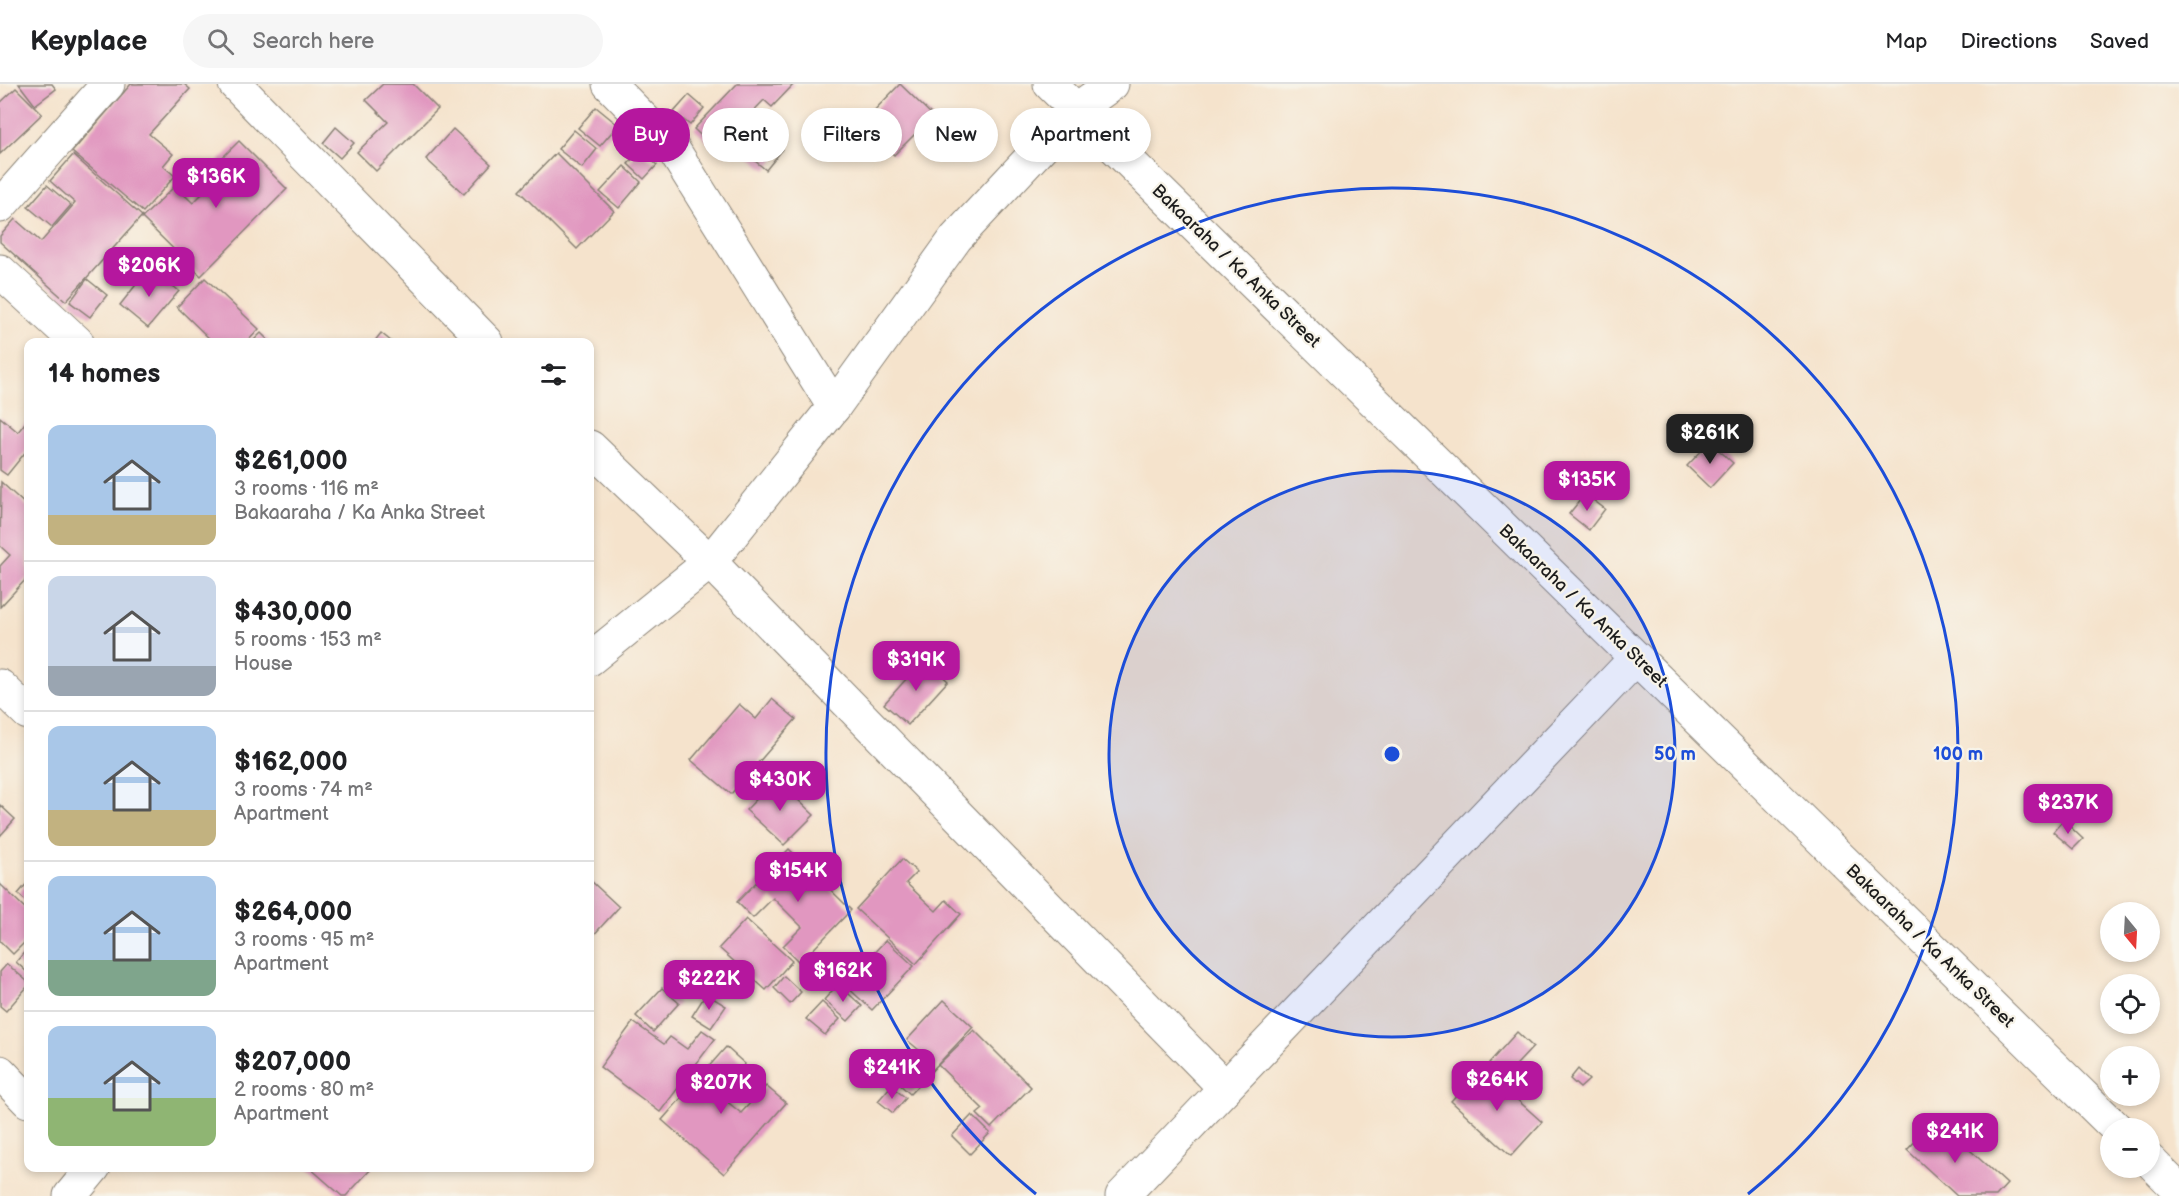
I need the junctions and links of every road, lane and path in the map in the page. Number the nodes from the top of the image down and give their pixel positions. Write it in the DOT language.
graph roads {
  1 [pos="108,84"];
  2 [pos="235,84"];
  3 [pos="609,84"];
  4 [pos="1050,84"];
  5 [pos="1112,84"];
  6 [pos="1074,108"];
  7 [pos="1079,108"];
  8 [pos="1027,162"];
  9 [pos="1129,162"];
  10 [pos="0,206"];
  11 [pos="0,271"];
  12 [pos="73,338"];
  13 [pos="483,338"];
  14 [pos="834,407"];
  15 [pos="594,451"];
  16 [pos="710,562"];
  17 [pos="594,656"];
  18 [pos="1636,658"];
  19 [pos="0,686"];
  20 [pos="24,709"];
  21 [pos="0,1072"];
  22 [pos="1225,1088"];
  23 [pos="24,1097"];
  24 [pos="2106,1118"];
  25 [pos="2160,1171"];
  26 [pos="91,1172"];
  27 [pos="2179,1190"];
  28 [pos="70,1196"];
  29 [pos="1122,1196"];
  1 -- 10 [label="street"];
  2 -- 13 [label="street"];
  3 -- 14 [label="street"];
  4 -- 6 [label="street, Bakaaraha / Ka Anka Street"];
  5 -- 7 [label="street"];
  8 -- 14 [label="street"];
  9 -- 18 [label="street, Bakaaraha / Ka Anka Street"];
  11 -- 12 [label="street"];
  14 -- 16 [label="street"];
  15 -- 16 [label="street"];
  16 -- 17 [label="street"];
  16 -- 22 [label="street"];
  18 -- 22 [label="street"];
  18 -- 24 [label="street, Bakaaraha / Ka Anka Street"];
  19 -- 20 [label="street"];
  21 -- 23 [label="street"];
  22 -- 29 [label="street"];
  25 -- 27 [label="street"];
  26 -- 28 [label="street"];
}
